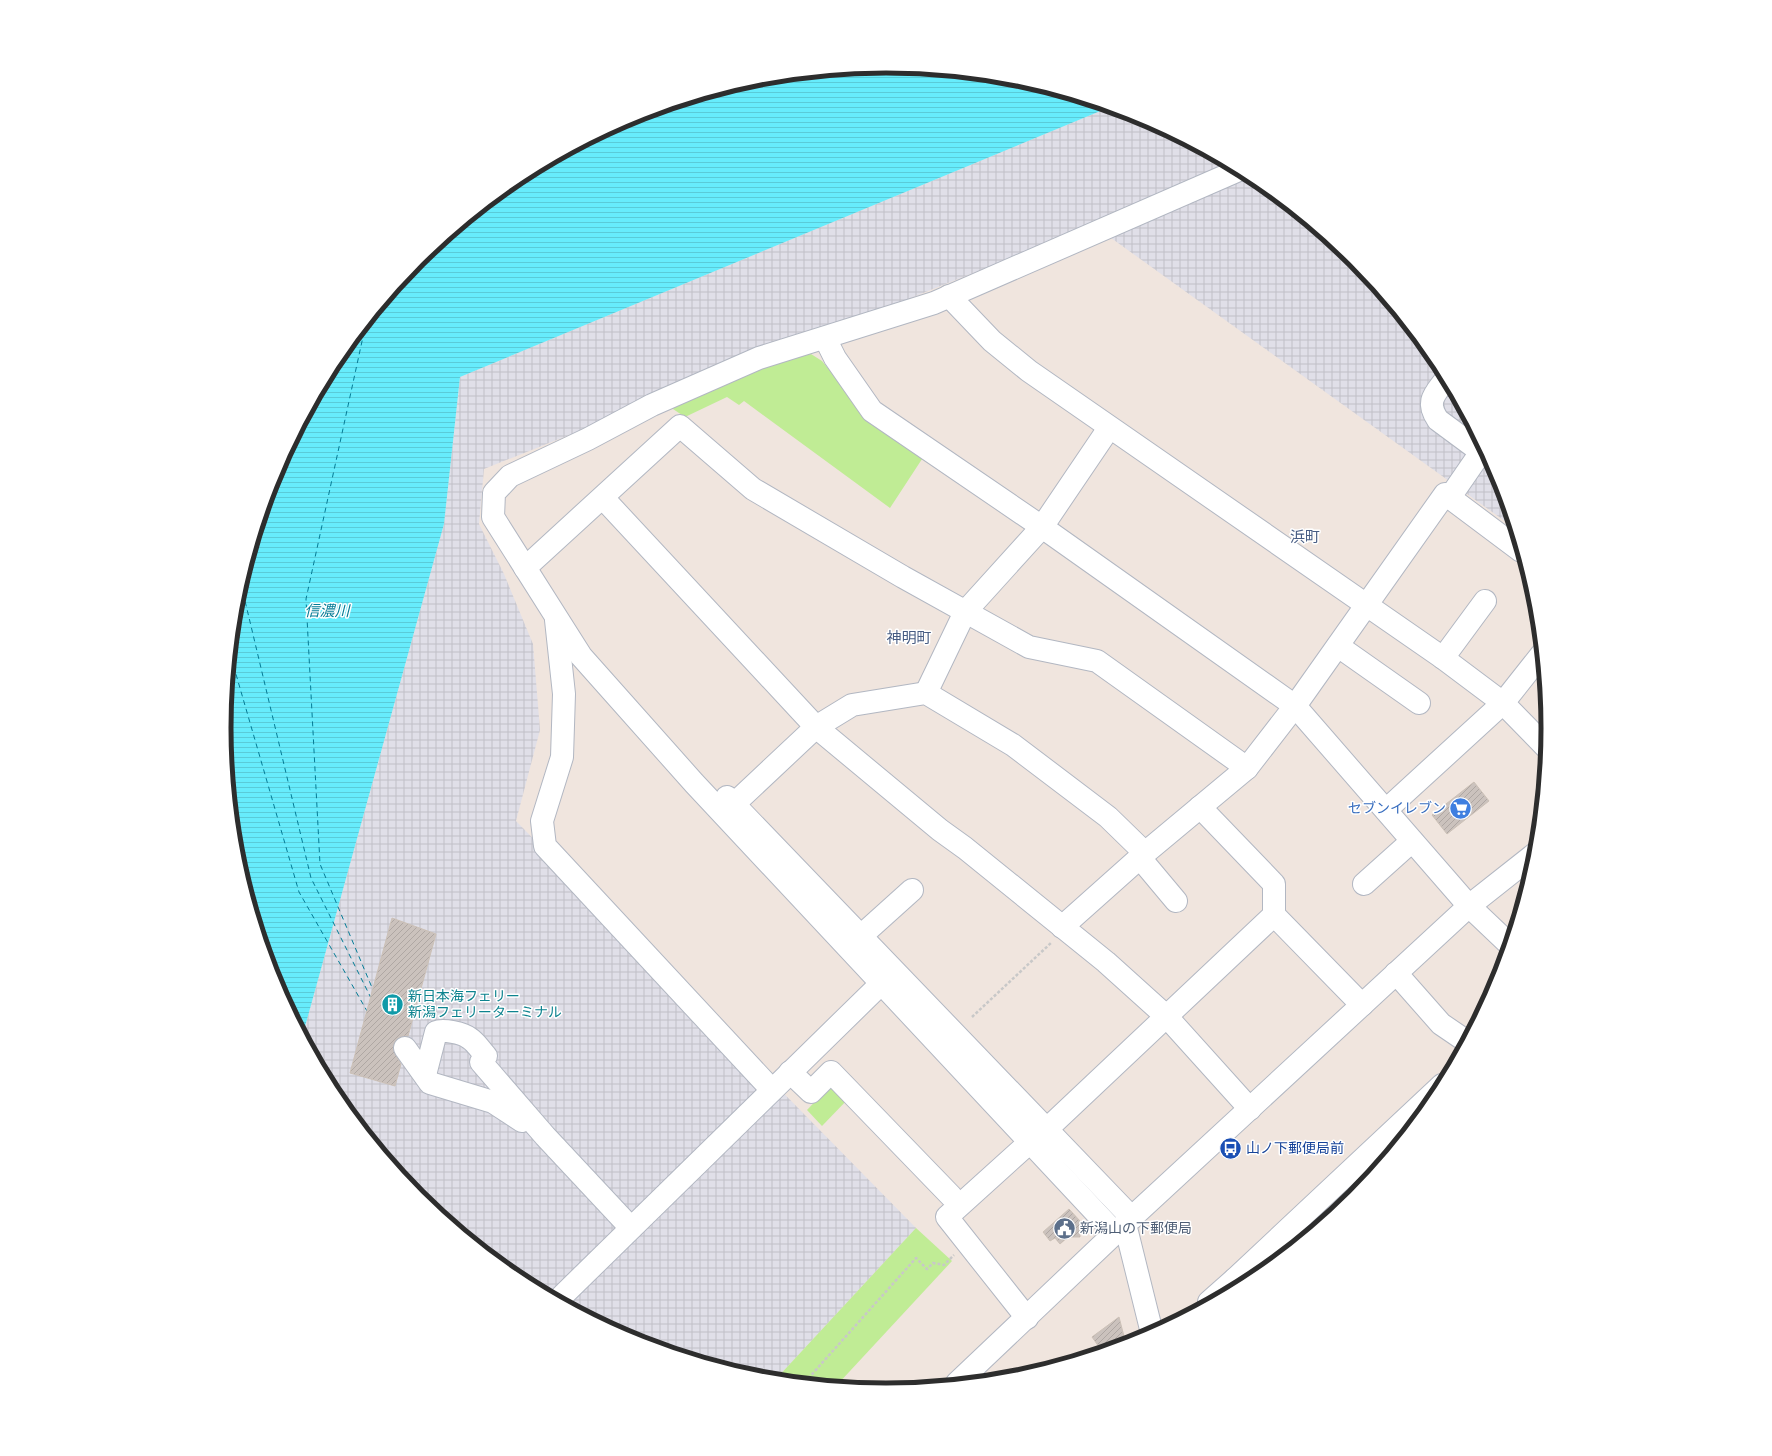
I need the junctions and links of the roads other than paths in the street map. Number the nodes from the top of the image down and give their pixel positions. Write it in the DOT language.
graph roads {
  1 [pos="1233,173"];
  2 [pos="948,296"];
  3 [pos="825,338"];
  4 [pos="1443,384"];
  5 [pos="1109,428"];
  6 [pos="1475,443"];
  7 [pos="1476,445"];
  8 [pos="1450,497"];
  9 [pos="603,498"];
  10 [pos="1042,527"];
  11 [pos="1515,547"];
  12 [pos="528,574"];
  13 [pos="1485,601"];
  14 [pos="1366,606"];
  15 [pos="965,612"];
  16 [pos="555,617"];
  17 [pos="1338,646"];
  18 [pos="1443,658"];
  19 [pos="1537,660"];
  20 [pos="926,693"];
  21 [pos="1419,703"];
  22 [pos="1503,703"];
  23 [pos="1295,706"];
  24 [pos="816,727"];
  25 [pos="1541,742"];
  26 [pos="1247,768"];
  27 [pos="734,804"];
  28 [pos="1200,807"];
  29 [pos="1386,810"];
  30 [pos="1412,841"];
  31 [pos="1142,856"];
  32 [pos="1527,860"];
  33 [pos="1364,884"];
  34 [pos="912,890"];
  35 [pos="1176,901"];
  36 [pos="1469,906"];
  37 [pos="1274,915"];
  38 [pos="1063,928"];
  39 [pos="862,935"];
  40 [pos="1508,935"];
  41 [pos="1396,973"];
  42 [pos="888,977"];
  43 [pos="1362,1005"];
  44 [pos="1166,1017"];
  45 [pos="1462,1038"];
  46 [pos="405,1048"];
  47 [pos="790,1072"];
  48 [pos="425,1075"];
  49 [pos="772,1090"];
  50 [pos="1423,1104"];
  51 [pos="1250,1109"];
  52 [pos="1047,1129"];
  53 [pos="545,1136"];
  54 [pos="1030,1142"];
  55 [pos="951,1196"];
  56 [pos="1124,1225"];
  57 [pos="631,1228"];
  58 [pos="1243,1277"];
  59 [pos="561,1297"];
  60 [pos="1027,1318"];
  61 [pos="1150,1327"];
  62 [pos="962,1378"];
  1 -- 2 [label="street"];
  2 -- 3 [label="street"];
  2 -- 5 [label="street"];
  3 -- 10 [label="street"];
  3 -- 12 [label="street"];
  4 -- 6 [label="street"];
  5 -- 10 [label="street"];
  5 -- 14 [label="street"];
  7 -- 8 [label="street"];
  8 -- 11 [label="street"];
  8 -- 14 [label="street"];
  9 -- 12 [label="street"];
  9 -- 15 [label="street"];
  9 -- 24 [label="street"];
  10 -- 15 [label="street"];
  10 -- 23 [label="street"];
  12 -- 16 [label="street"];
  12 -- 27 [label="street"];
  13 -- 18 [label="street"];
  14 -- 17 [label="street"];
  14 -- 18 [label="street"];
  15 -- 20 [label="street"];
  15 -- 26 [label="street"];
  16 -- 42 [label="street"];
  16 -- 49 [label="street"];
  17 -- 21 [label="street"];
  17 -- 23 [label="street"];
  18 -- 22 [label="street"];
  19 -- 22 [label="street"];
  20 -- 24 [label="street"];
  20 -- 31 [label="street"];
  22 -- 25 [label="street"];
  22 -- 29 [label="street"];
  23 -- 26 [label="street"];
  23 -- 29 [label="street"];
  24 -- 27 [label="street"];
  24 -- 38 [label="street"];
  26 -- 28 [label="street"];
  27 -- 39 [label="street"];
  28 -- 31 [label="street"];
  28 -- 37 [label="street"];
  29 -- 30 [label="street"];
  30 -- 33 [label="street"];
  30 -- 36 [label="street"];
  31 -- 35 [label="street"];
  31 -- 38 [label="street"];
  32 -- 36 [label="street"];
  34 -- 39 [label="street"];
  36 -- 40 [label="street"];
  36 -- 41 [label="street"];
  37 -- 43 [label="street"];
  37 -- 44 [label="street"];
  38 -- 44 [label="street"];
  39 -- 42 [label="street"];
  41 -- 43 [label="street"];
  41 -- 45 [label="street"];
  42 -- 47 [label="street"];
  42 -- 52 [label="street"];
  42 -- 54 [label="street"];
  43 -- 51 [label="street"];
  44 -- 51 [label="street"];
  44 -- 52 [label="street"];
  46 -- 48 [label="street"];
  47 -- 49 [label="street"];
  47 -- 55 [label="street"];
  48 -- 53 [label="street"];
  48 -- 53 [label="street"];
  49 -- 57 [label="street"];
  50 -- 58 [label="street"];
  51 -- 56 [label="street"];
  52 -- 56 [label="street"];
  53 -- 57 [label="street"];
  54 -- 56 [label="street"];
  54 -- 60 [label="street"];
  56 -- 60 [label="street"];
  56 -- 61 [label="street"];
  57 -- 59 [label="street"];
  60 -- 62 [label="street"];
}
